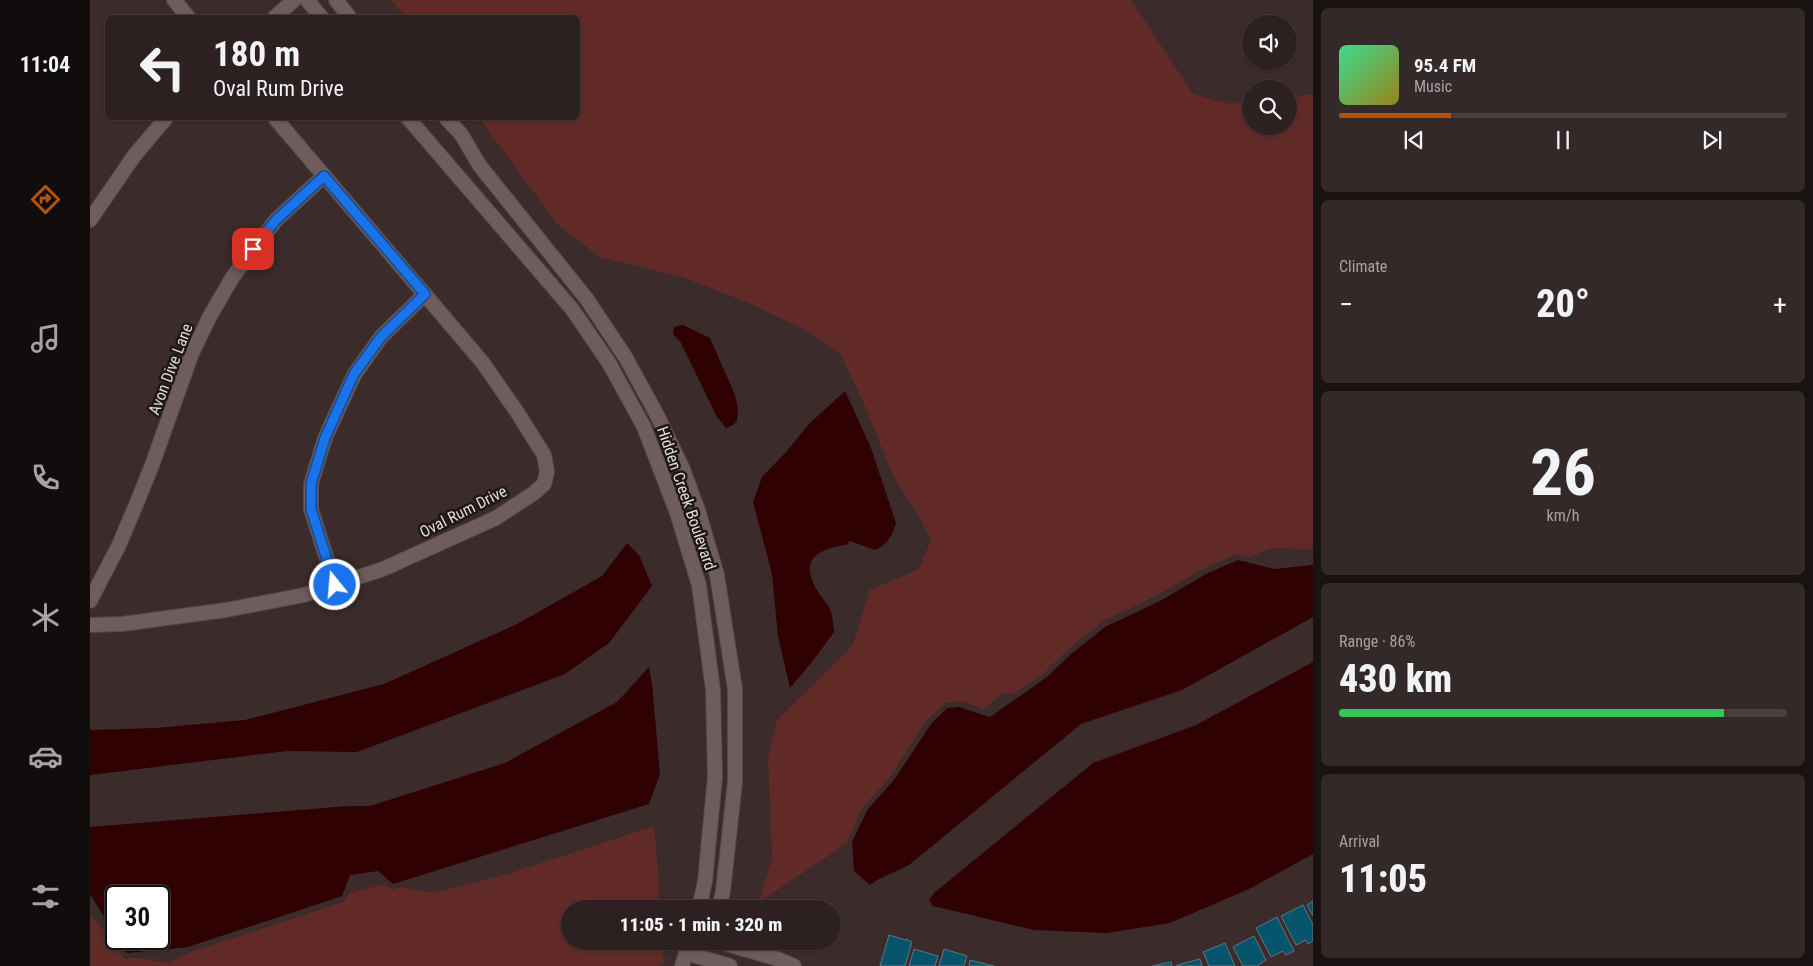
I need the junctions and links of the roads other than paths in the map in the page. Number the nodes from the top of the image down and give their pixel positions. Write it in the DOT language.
graph roads {
  1 [pos="174,0"];
  2 [pos="294,0"];
  3 [pos="306,0"];
  4 [pos="336,0"];
  5 [pos="187,15"];
  6 [pos="277,15"];
  7 [pos="319,15"];
  8 [pos="348,15"];
  9 [pos="164,120"];
  10 [pos="277,120"];
  11 [pos="410,120"];
  12 [pos="448,120"];
  13 [pos="324,176"];
  14 [pos="90,220"];
  15 [pos="425,294"];
  16 [pos="335,585"];
  17 [pos="90,601"];
  18 [pos="90,625"];
  19 [pos="701,900"];
  20 [pos="720,900"];
  21 [pos="709,950"];
  22 [pos="748,950"];
  23 [pos="686,953"];
  24 [pos="705,963"];
  25 [pos="730,966"];
  26 [pos="794,966"];
  1 -- 5 [label="street"];
  2 -- 6 [label="street"];
  3 -- 7 [label="street"];
  4 -- 8 [label="street"];
  9 -- 14 [label="street"];
  10 -- 13 [label="street, Oval Rum Drive"];
  11 -- 19 [label="street, Hidden Creek Boulevard"];
  12 -- 20 [label="street, Hidden Creek Boulevard"];
  13 -- 15 [label="street, Oval Rum Drive"];
  13 -- 17 [label="street, Avon Dive Lane"];
  15 -- 16 [label="street"];
  15 -- 16 [label="street, Oval Rum Drive"];
  16 -- 18 [label="street, Oval Rum Drive"];
  21 -- 24 [label="street"];
  22 -- 26 [label="street"];
  23 -- 24 [label="street"];
  24 -- 25 [label="street"];
}
